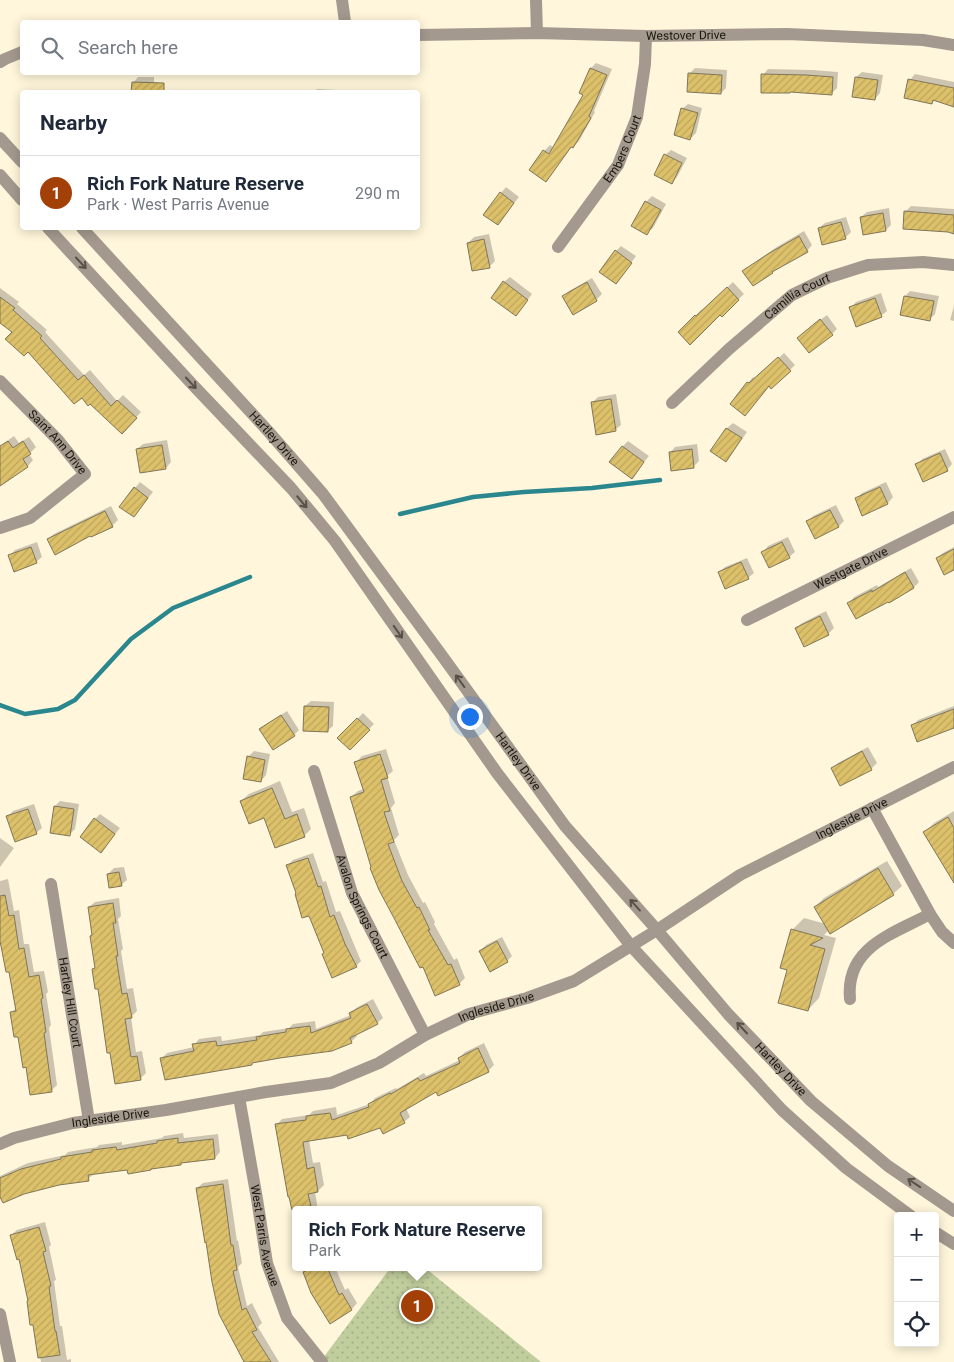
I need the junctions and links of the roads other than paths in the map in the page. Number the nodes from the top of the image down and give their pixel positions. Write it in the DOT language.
graph roads {
  1 [pos="342,0"];
  2 [pos="536,0"];
  3 [pos="345,20"];
  4 [pos="537,33"];
  5 [pos="420,35"];
  6 [pos="646,36"];
  7 [pos="954,45"];
  8 [pos="20,53"];
  9 [pos="0,62"];
  10 [pos="0,138"];
  11 [pos="20,160"];
  12 [pos="0,175"];
  13 [pos="20,198"];
  14 [pos="50,230"];
  15 [pos="84,230"];
  16 [pos="558,247"];
  17 [pos="954,265"];
  18 [pos="0,381"];
  19 [pos="672,402"];
  20 [pos="954,516"];
  21 [pos="0,528"];
  22 [pos="747,620"];
  23 [pos="954,767"];
  24 [pos="314,771"];
  25 [pos="872,808"];
  26 [pos="51,884"];
  27 [pos="930,914"];
  28 [pos="657,930"];
  29 [pos="954,943"];
  30 [pos="631,946"];
  31 [pos="850,999"];
  32 [pos="425,1035"];
  33 [pos="239,1097"];
  34 [pos="89,1121"];
  35 [pos="0,1144"];
  36 [pos="954,1211"];
  37 [pos="906,1212"];
  38 [pos="939,1235"];
  39 [pos="954,1244"];
  40 [pos="0,1314"];
  41 [pos="10,1362"];
  42 [pos="322,1362"];
  1 -- 3 [label="street"];
  2 -- 4 [label="street"];
  4 -- 5 [label="street, Westover Drive"];
  4 -- 6 [label="street, Westover Drive"];
  6 -- 7 [label="street, Westover Drive"];
  6 -- 16 [label="street, Embers Court"];
  8 -- 9 [label="street"];
  10 -- 11 [label="street"];
  12 -- 13 [label="street"];
  14 -- 30 [label="street, Hartley Drive, one-way"];
  28 -- 15 [label="street, Hartley Drive, one-way"];
  17 -- 19 [label="street, Camillia Court"];
  18 -- 21 [label="street, Saint Ann Drive"];
  20 -- 22 [label="street, Westgate Drive"];
  23 -- 25 [label="street, Ingleside Drive"];
  24 -- 32 [label="street, Avalon Springs Court"];
  25 -- 27 [label="street"];
  25 -- 28 [label="street, Ingleside Drive"];
  26 -- 34 [label="street, Hartley Hill Court"];
  27 -- 29 [label="street"];
  27 -- 31 [label="street"];
  28 -- 30 [label="street, Ingleside Drive"];
  36 -- 28 [label="street, Hartley Drive, one-way"];
  30 -- 32 [label="street, Ingleside Drive"];
  30 -- 37 [label="street, Hartley Drive"];
  32 -- 33 [label="street, Ingleside Drive"];
  33 -- 34 [label="street, Ingleside Drive"];
  33 -- 42 [label="street, West Parris Avenue"];
  34 -- 35 [label="street, Ingleside Drive"];
  38 -- 39 [label="street"];
  40 -- 41 [label="street"];
}
